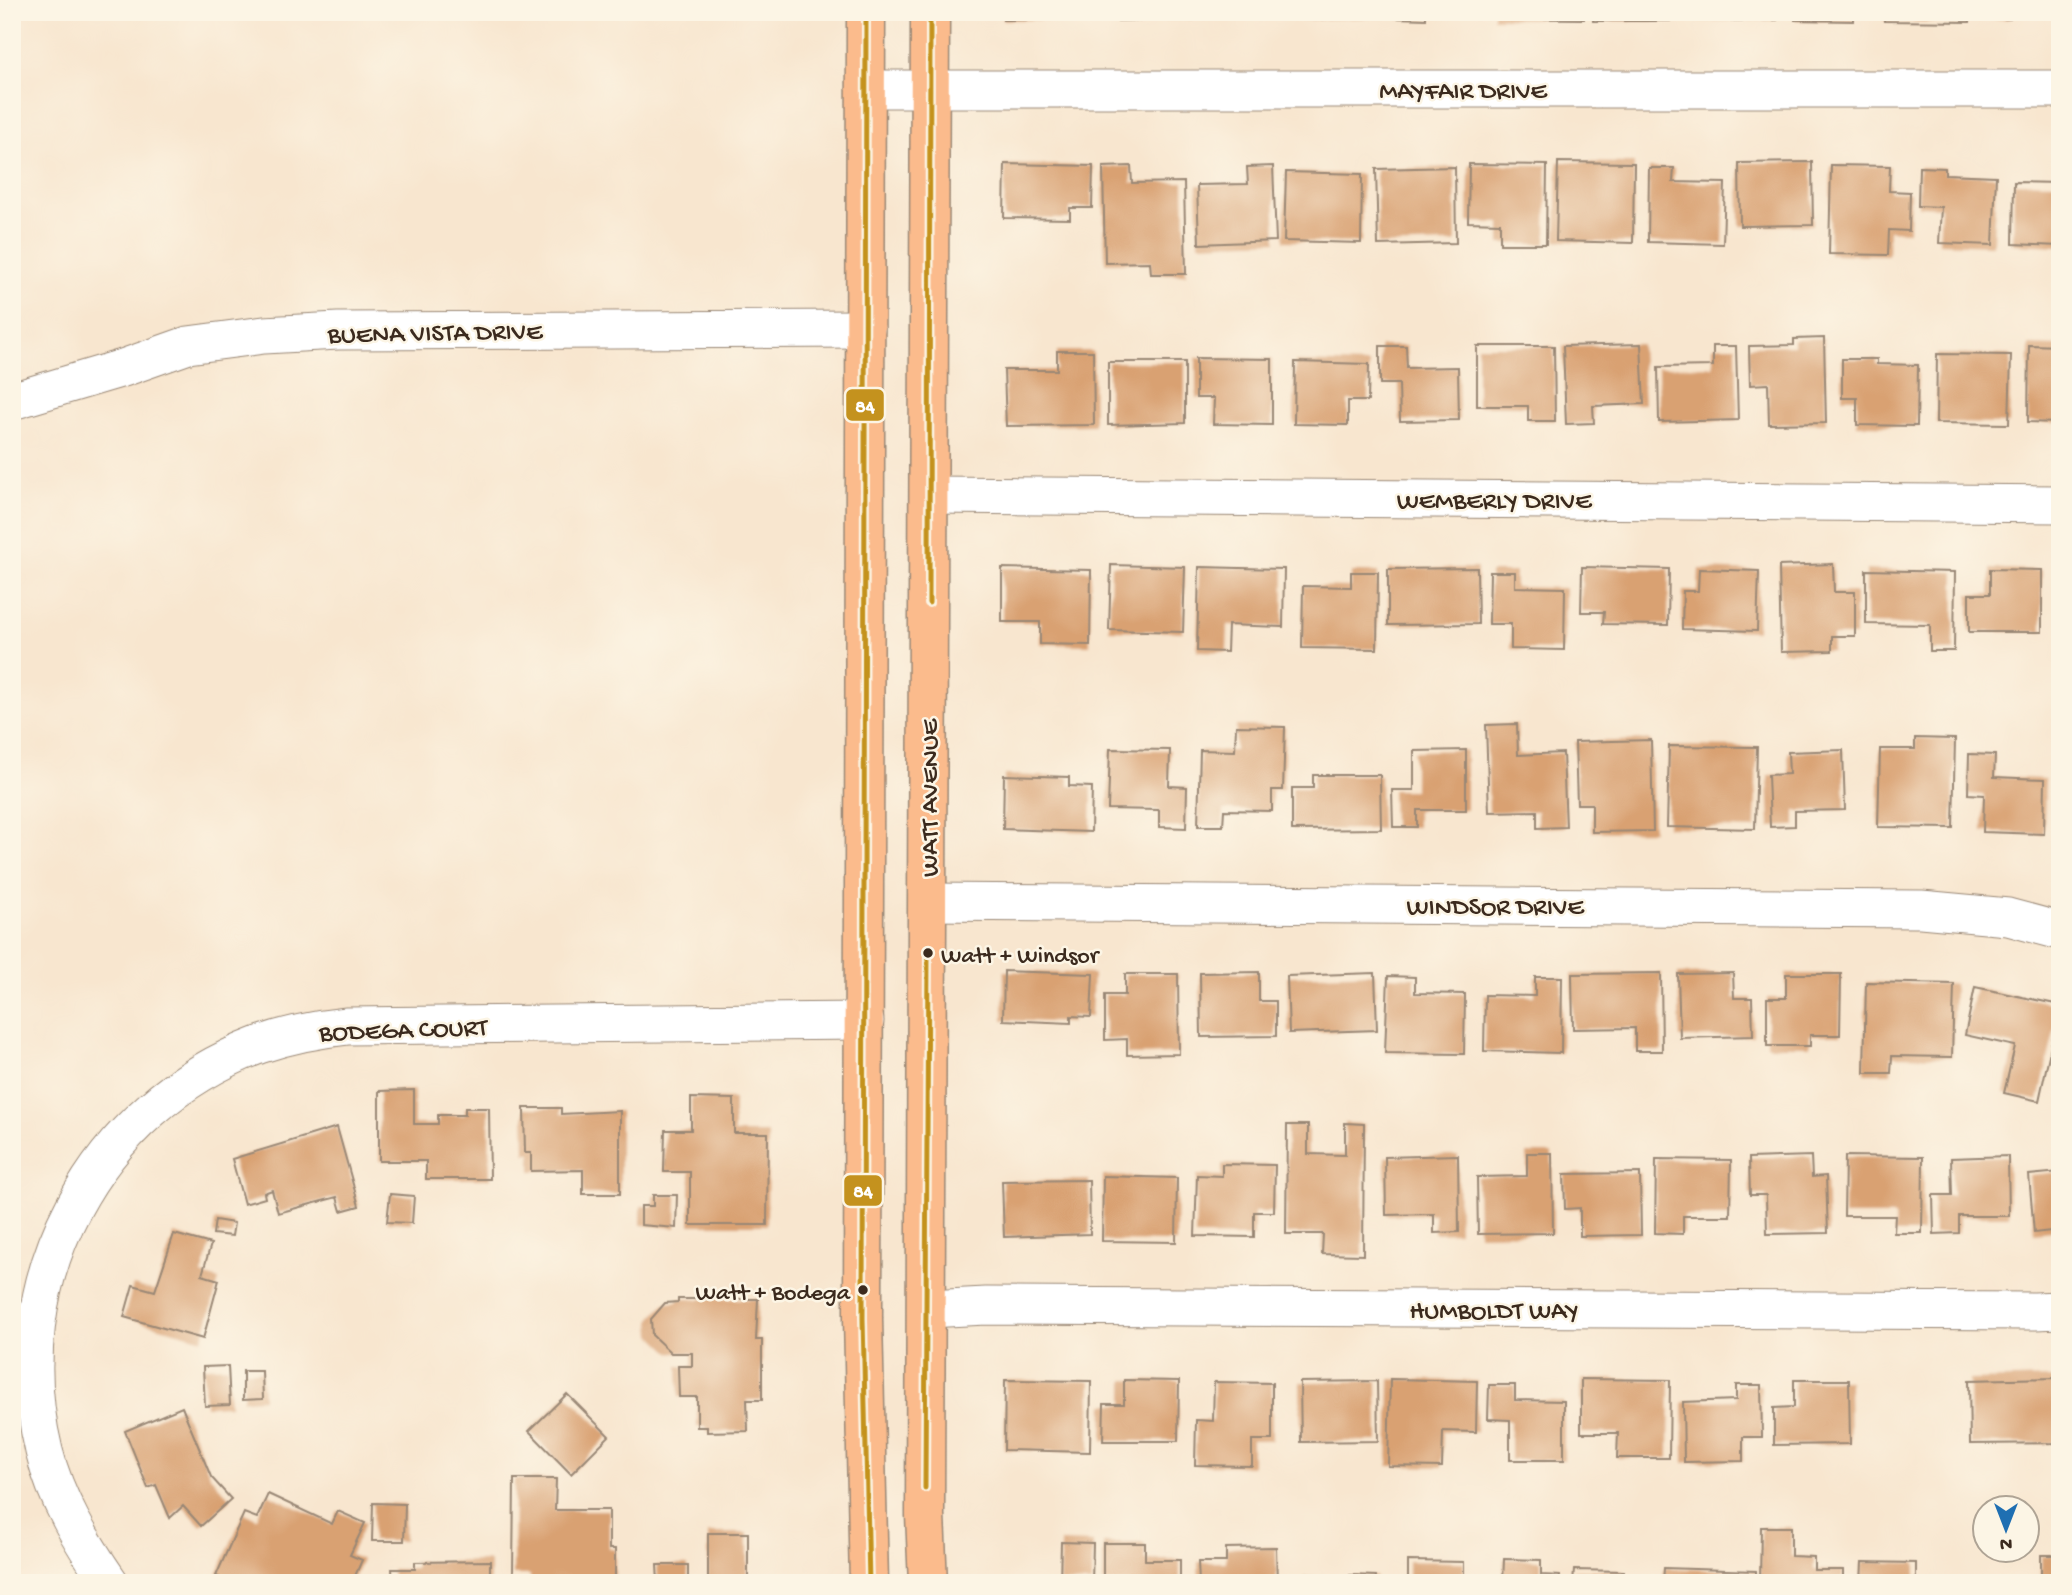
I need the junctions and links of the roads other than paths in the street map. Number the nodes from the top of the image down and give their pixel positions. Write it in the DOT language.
graph roads {
  1 [pos="866,12"];
  2 [pos="930,12"];
  3 [pos="867,89"];
  4 [pos="930,89"];
  5 [pos="2060,89"];
  6 [pos="866,329"];
  7 [pos="12,401"];
  8 [pos="929,495"];
  9 [pos="2060,504"];
  10 [pos="928,902"];
  11 [pos="2060,931"];
  12 [pos="865,1021"];
  13 [pos="928,1309"];
  14 [pos="2060,1310"];
  15 [pos="110,1583"];
  16 [pos="869,1583"];
  17 [pos="928,1583"];
  1 -- 3 [label="main road"];
  2 -- 4 [label="main road, WATT AVENUE"];
  3 -- 4 [label="street, MAYFAIR DRIVE"];
  3 -- 6 [label="main road"];
  4 -- 5 [label="street, MAYFAIR DRIVE"];
  4 -- 8 [label="main road, WATT AVENUE"];
  6 -- 7 [label="street, BUENA VISTA DRIVE"];
  6 -- 12 [label="main road"];
  8 -- 9 [label="street, WEMBERLY DRIVE"];
  8 -- 10 [label="main road, WATT AVENUE"];
  10 -- 11 [label="street, WINDSOR DRIVE"];
  10 -- 13 [label="main road, WATT AVENUE"];
  12 -- 15 [label="street, BODEGA COURT"];
  12 -- 16 [label="main road"];
  13 -- 14 [label="street, HUMBOLDT WAY"];
  13 -- 17 [label="main road, WATT AVENUE"];
}
